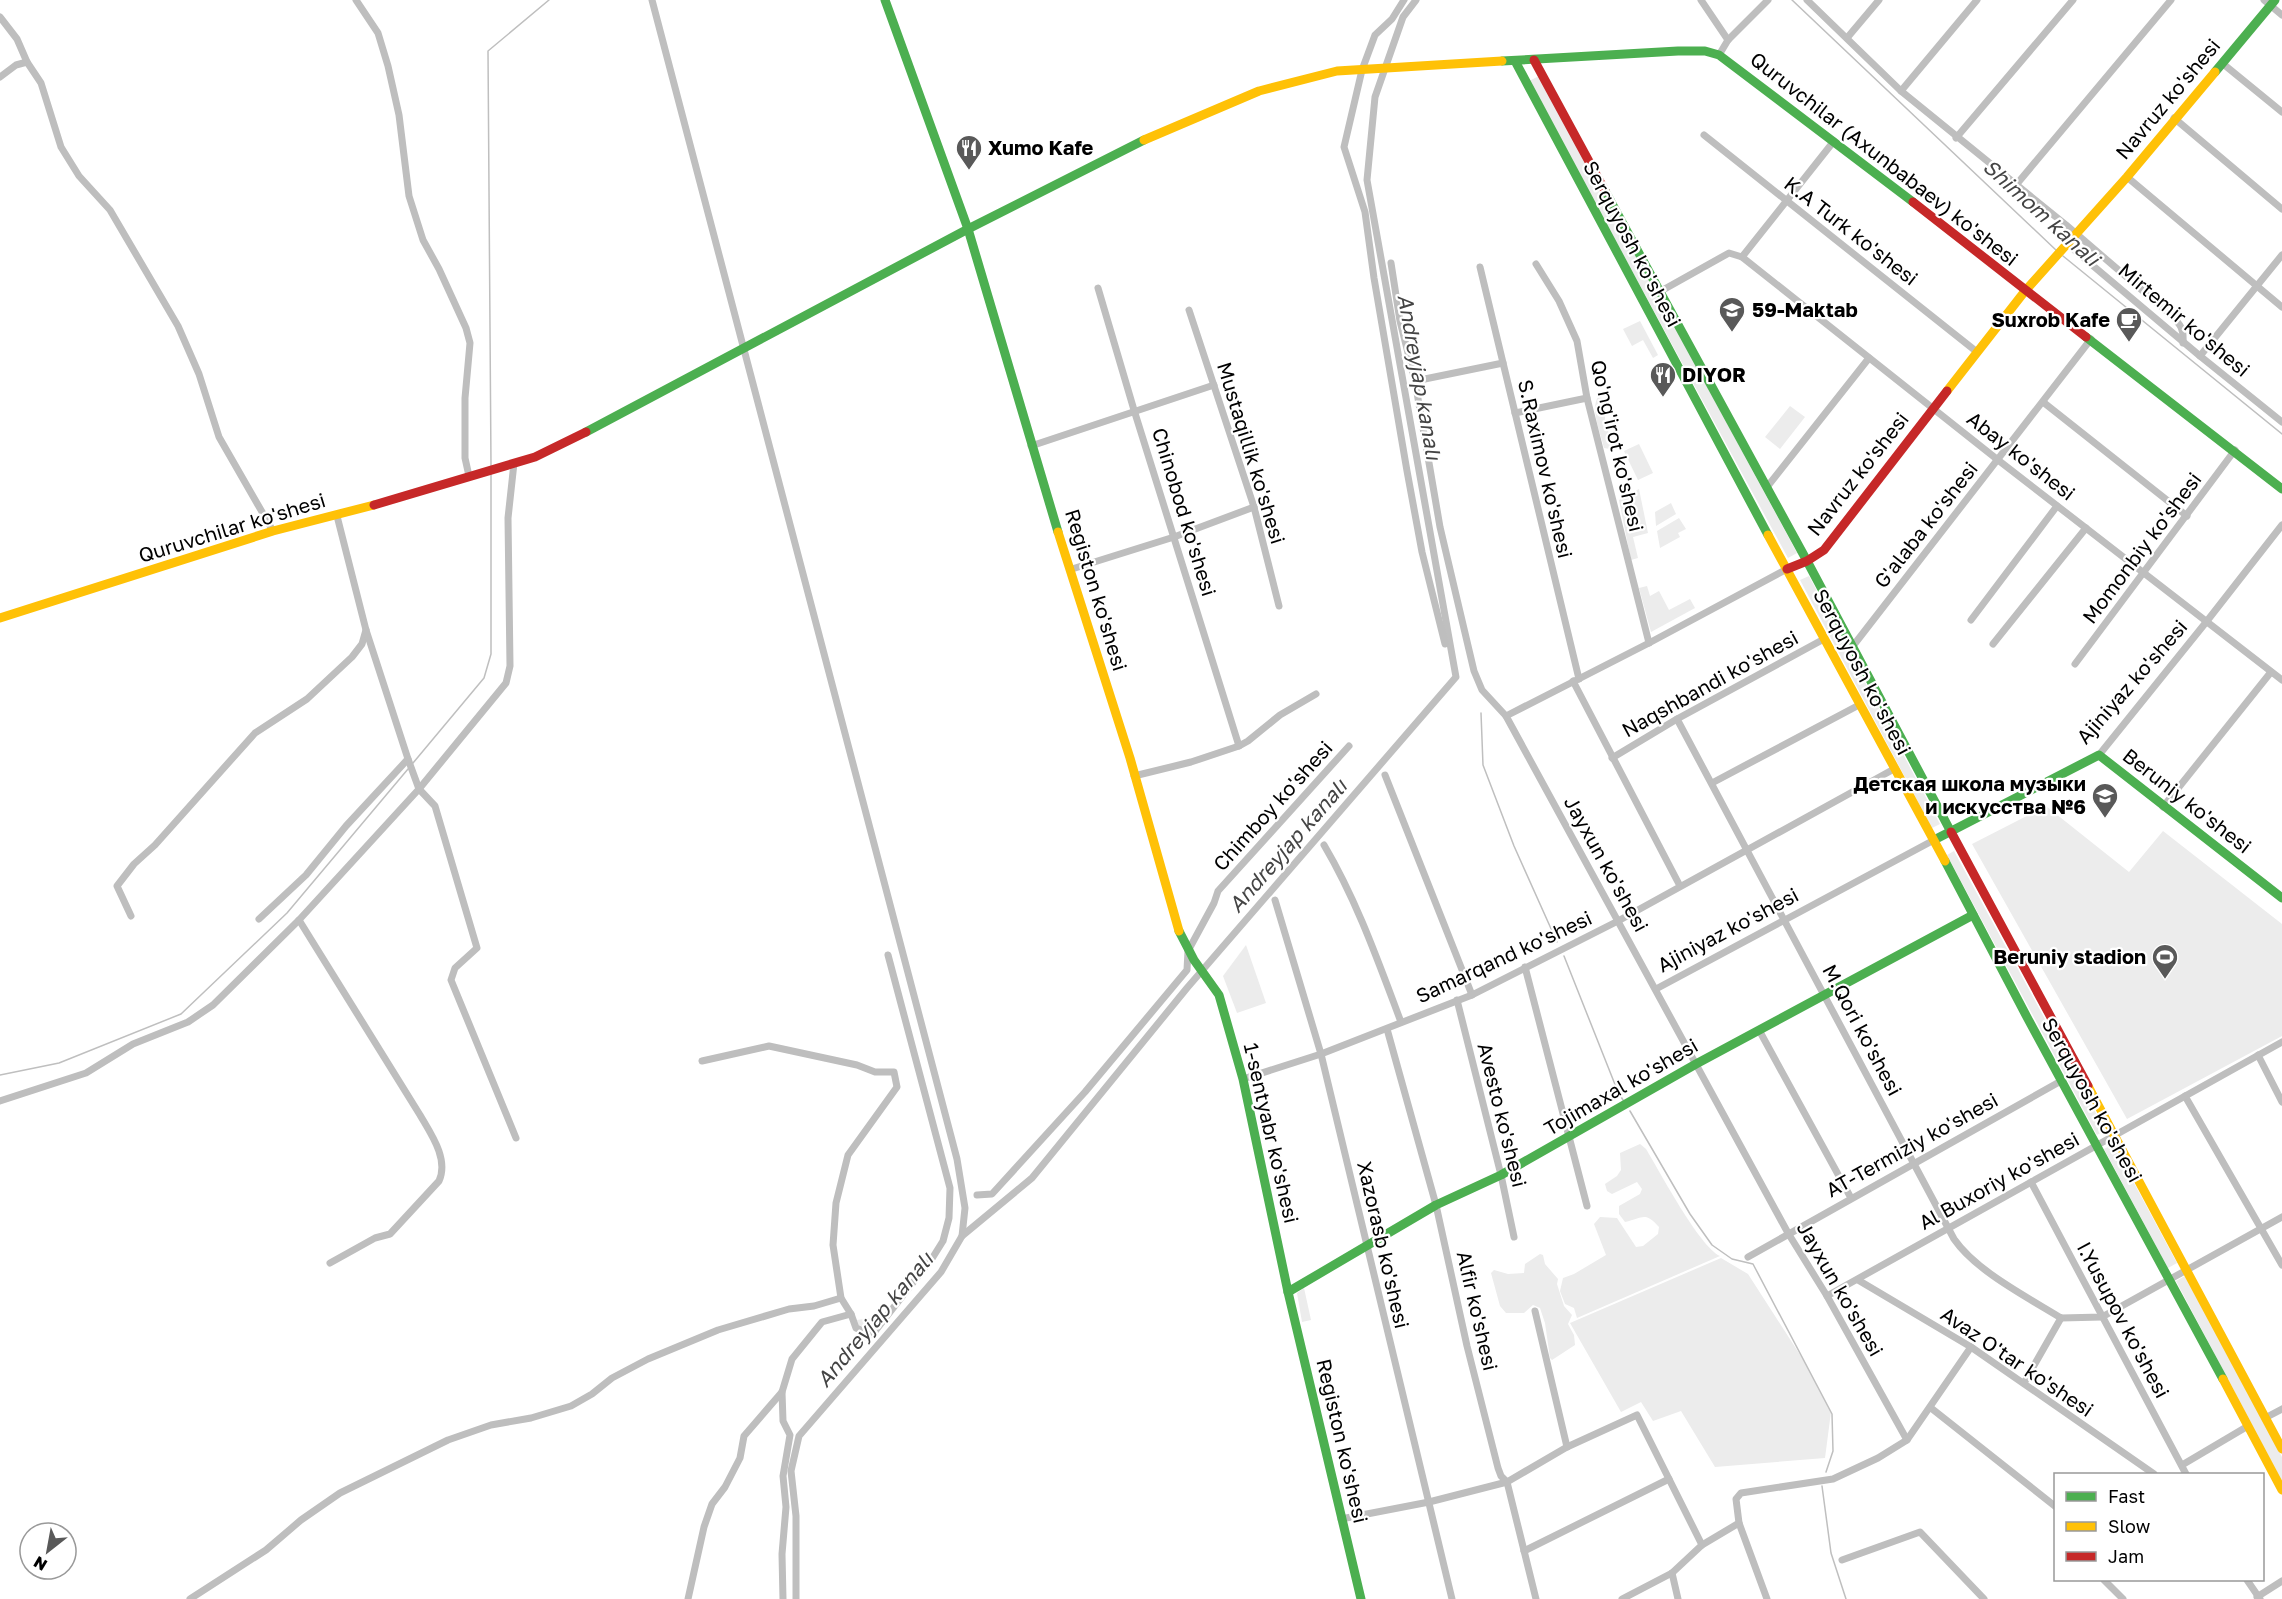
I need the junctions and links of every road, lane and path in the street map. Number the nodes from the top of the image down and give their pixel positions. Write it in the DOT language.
graph roads {
  1 [pos="356,0"];
  2 [pos="885,0"];
  3 [pos="1404,0"];
  4 [pos="1701,0"];
  5 [pos="1768,0"];
  6 [pos="1807,0"];
  7 [pos="1879,0"];
  8 [pos="1977,0"];
  9 [pos="2073,0"];
  10 [pos="2171,0"];
  11 [pos="2270,2"];
  12 [pos="2282,15"];
  13 [pos="0,17"];
  14 [pos="1847,38"];
  15 [pos="1728,40"];
  16 [pos="1719,55"];
  17 [pos="1534,60"];
  18 [pos="1515,61"];
  19 [pos="27,62"];
  20 [pos="2222,63"];
  21 [pos="1362,70"];
  22 [pos="0,76"];
  23 [pos="1901,91"];
  24 [pos="2282,112"];
  25 [pos="2174,118"];
  26 [pos="1704,135"];
  27 [pos="1956,138"];
  28 [pos="1834,141"];
  29 [pos="2127,177"];
  30 [pos="2016,185"];
  31 [pos="1785,200"];
  32 [pos="2282,209"];
  33 [pos="968,229"];
  34 [pos="2075,233"];
  35 [pos="2064,244"];
  36 [pos="2282,255"];
  37 [pos="1742,257"];
  38 [pos="1391,263"];
  39 [pos="1536,264"];
  40 [pos="1480,267"];
  41 [pos="2256,286"];
  42 [pos="1098,288"];
  43 [pos="1660,291"];
  44 [pos="2025,291"];
  45 [pos="2282,308"];
  46 [pos="1189,310"];
  47 [pos="2091,339"];
  48 [pos="2183,343"];
  49 [pos="1977,352"];
  50 [pos="2200,357"];
  51 [pos="1869,358"];
  52 [pos="1503,363"];
  53 [pos="1415,381"];
  54 [pos="1214,385"];
  55 [pos="1587,398"];
  56 [pos="2043,402"];
  57 [pos="1933,407"];
  58 [pos="1134,410"];
  59 [pos="1515,413"];
  60 [pos="2282,422"];
  61 [pos="1031,446"];
  62 [pos="2235,450"];
  63 [pos="1998,460"];
  64 [pos="514,464"];
  65 [pos="472,475"];
  66 [pos="1767,487"];
  67 [pos="2282,489"];
  68 [pos="2056,506"];
  69 [pos="1254,507"];
  70 [pos="336,516"];
  71 [pos="2187,516"];
  72 [pos="2282,525"];
  73 [pos="2086,528"];
  74 [pos="273,531"];
  75 [pos="1174,537"];
  76 [pos="1808,561"];
  77 [pos="1072,569"];
  78 [pos="1787,570"];
  79 [pos="2144,574"];
  80 [pos="1279,606"];
  81 [pos="0,618"];
  82 [pos="1971,620"];
  83 [pos="2207,621"];
  84 [pos="366,630"];
  85 [pos="1824,639"];
  86 [pos="1649,643"];
  87 [pos="1445,644"];
  88 [pos="1993,644"];
  89 [pos="1853,646"];
  90 [pos="2075,664"];
  91 [pos="2271,672"];
  92 [pos="1576,680"];
  93 [pos="2282,680"];
  94 [pos="1316,694"];
  95 [pos="1859,705"];
  96 [pos="1506,716"];
  97 [pos="1677,719"];
  98 [pos="1239,746"];
  99 [pos="1349,746"];
  100 [pos="2098,755"];
  101 [pos="1612,758"];
  102 [pos="408,759"];
  103 [pos="1894,769"];
  104 [pos="1385,775"];
  105 [pos="1134,776"];
  106 [pos="1712,783"];
  107 [pos="420,789"];
  108 [pos="2163,807"];
  109 [pos="1950,831"];
  110 [pos="1934,840"];
  111 [pos="1324,845"];
  112 [pos="1747,850"];
  113 [pos="1680,886"];
  114 [pos="2282,898"];
  115 [pos="1275,900"];
  116 [pos="1972,915"];
  117 [pos="131,916"];
  118 [pos="260,919"];
  119 [pos="299,920"];
  120 [pos="1785,920"];
  121 [pos="1618,921"];
  122 [pos="888,955"];
  123 [pos="1191,955"];
  124 [pos="1525,967"];
  125 [pos="1656,989"];
  126 [pos="1472,995"];
  127 [pos="1825,995"];
  128 [pos="1457,1000"];
  129 [pos="1401,1022"];
  130 [pos="1387,1029"];
  131 [pos="1759,1030"];
  132 [pos="2282,1042"];
  133 [pos="1321,1054"];
  134 [pos="2258,1055"];
  135 [pos="702,1061"];
  136 [pos="1696,1064"];
  137 [pos="1243,1079"];
  138 [pos="2061,1081"];
  139 [pos="2185,1096"];
  140 [pos="0,1101"];
  141 [pos="2282,1102"];
  142 [pos="2115,1136"];
  143 [pos="1570,1137"];
  144 [pos="516,1138"];
  145 [pos="2096,1147"];
  146 [pos="1913,1163"];
  147 [pos="1501,1175"];
  148 [pos="2031,1182"];
  149 [pos="977,1195"];
  150 [pos="1851,1198"];
  151 [pos="1436,1205"];
  152 [pos="1587,1206"];
  153 [pos="2282,1217"];
  154 [pos="1948,1227"];
  155 [pos="2261,1228"];
  156 [pos="1788,1233"];
  157 [pos="1514,1237"];
  158 [pos="1366,1248"];
  159 [pos="1748,1257"];
  160 [pos="330,1263"];
  161 [pos="2282,1265"];
  162 [pos="2187,1269"];
  163 [pos="2170,1279"];
  164 [pos="1858,1280"];
  165 [pos="1288,1292"];
  166 [pos="1827,1296"];
  167 [pos="841,1298"];
  168 [pos="1535,1311"];
  169 [pos="851,1314"];
  170 [pos="2102,1317"];
  171 [pos="2061,1318"];
  172 [pos="1971,1347"];
  173 [pos="2024,1383"];
  174 [pos="782,1392"];
  175 [pos="1931,1408"];
  176 [pos="2282,1409"];
  177 [pos="2265,1418"];
  178 [pos="2248,1426"];
  179 [pos="1908,1440"];
  180 [pos="1567,1447"];
  181 [pos="2282,1449"];
  182 [pos="2182,1465"];
  183 [pos="2153,1473"];
  184 [pos="2186,1473"];
  185 [pos="1669,1479"];
  186 [pos="1507,1482"];
  187 [pos="2282,1490"];
  188 [pos="1429,1502"];
  189 [pos="2054,1506"];
  190 [pos="1341,1519"];
  191 [pos="1739,1523"];
  192 [pos="1702,1545"];
  193 [pos="1524,1551"];
  194 [pos="1842,1560"];
  195 [pos="1672,1573"];
  196 [pos="2105,1581"];
  197 [pos="2248,1581"];
  198 [pos="2282,1581"];
  199 [pos="2259,1598"];
  200 [pos="190,1599"];
  201 [pos="688,1599"];
  202 [pos="783,1599"];
  203 [pos="1361,1599"];
  204 [pos="1452,1599"];
  205 [pos="1536,1599"];
  206 [pos="1622,1599"];
  207 [pos="1678,1599"];
  208 [pos="1767,1599"];
  209 [pos="1984,1599"];
  210 [pos="2123,1599"];
  1 -- 65 [label="street"];
  2 -- 33 [label="street, Registon ko'shesi"];
  3 -- 21 [label="street"];
  4 -- 15 [label="street"];
  5 -- 15 [label="street"];
  6 -- 14 [label="street"];
  7 -- 14 [label="street"];
  8 -- 23 [label="street"];
  9 -- 27 [label="street"];
  10 -- 30 [label="street"];
  11 -- 12 [label="street"];
  11 -- 20 [label="street, Navruz ko'shesi"];
  13 -- 19 [label="street"];
  14 -- 23 [label="street"];
  15 -- 16 [label="street"];
  16 -- 17 [label="street, Quruvchilar (Axunbabaev) ko'shesi"];
  16 -- 28 [label="street, Quruvchilar (Axunbabaev) ko'shesi"];
  17 -- 18 [label="street, Quruvchilar (Axunbabaev) ko'shesi"];
  17 -- 43 [label="street, Serquyosh ko'shesi"];
  18 -- 21 [label="street, Quruvchilar (Axunbabaev) ko'shesi"];
  18 -- 78 [label="street, Serquyosh ko'shesi"];
  19 -- 22 [label="street"];
  19 -- 74 [label="street"];
  20 -- 24 [label="street"];
  20 -- 25 [label="street, Navruz ko'shesi"];
  21 -- 33 [label="street, Quruvchilar (Axunbabaev) ko'shesi"];
  21 -- 87 [label="street"];
  23 -- 27 [label="street"];
  25 -- 29 [label="street, Navruz ko'shesi"];
  25 -- 32 [label="street"];
  26 -- 31 [label="street, K.A Turk ko'shesi"];
  27 -- 30 [label="street"];
  28 -- 31 [label="street"];
  28 -- 44 [label="street, Quruvchilar (Axunbabaev) ko'shesi"];
  29 -- 34 [label="street, Navruz ko'shesi"];
  29 -- 41 [label="street"];
  30 -- 34 [label="street"];
  31 -- 37 [label="street"];
  31 -- 49 [label="street, K.A Turk ko'shesi"];
  33 -- 61 [label="street, Registon ko'shesi"];
  33 -- 64 [label="street, Quruvchilar ko'shesi"];
  34 -- 35 [label="street, Navruz ko'shesi"];
  34 -- 48 [label="street"];
  35 -- 44 [label="street, Navruz ko'shesi"];
  35 -- 48 [label="street, Mirtemir ko'shesi"];
  36 -- 41 [label="street"];
  37 -- 43 [label="street"];
  37 -- 51 [label="street, Abay ko'shesi"];
  38 -- 53 [label="street, Jayxun ko'shesi"];
  39 -- 55 [label="street, Qo'ng'irot ko'shesi"];
  40 -- 52 [label="street, S.Raximov ko'shesi"];
  41 -- 45 [label="street"];
  41 -- 50 [label="street"];
  42 -- 58 [label="street, Chinobod ko'shesi"];
  43 -- 66 [label="street, Serquyosh ko'shesi"];
  44 -- 47 [label="street, Quruvchilar (Axunbabaev) ko'shesi"];
  44 -- 49 [label="street, Navruz ko'shesi"];
  46 -- 54 [label="street, Mustaqillik ko'shesi"];
  47 -- 56 [label="street, G'alaba ko'shesi"];
  47 -- 62 [label="street, Quruvchilar (Axunbabaev) ko'shesi"];
  48 -- 50 [label="street, Mirtemir ko'shesi"];
  49 -- 57 [label="street, Navruz ko'shesi"];
  50 -- 60 [label="street, Mirtemir ko'shesi"];
  51 -- 57 [label="street, Abay ko'shesi"];
  51 -- 66 [label="street"];
  52 -- 53 [label="street"];
  52 -- 59 [label="street, S.Raximov ko'shesi"];
  53 -- 96 [label="street, Jayxun ko'shesi"];
  54 -- 58 [label="street"];
  54 -- 69 [label="street, Mustaqillik ko'shesi"];
  55 -- 59 [label="street"];
  55 -- 86 [label="street, Qo'ng'irot ko'shesi"];
  56 -- 63 [label="street, G'alaba ko'shesi"];
  56 -- 71 [label="street"];
  57 -- 63 [label="street, Abay ko'shesi"];
  57 -- 76 [label="street, Navruz ko'shesi"];
  58 -- 61 [label="street"];
  58 -- 75 [label="street, Chinobod ko'shesi"];
  59 -- 92 [label="street, S.Raximov ko'shesi"];
  61 -- 77 [label="street, Registon ko'shesi"];
  62 -- 67 [label="street, Quruvchilar (Axunbabaev) ko'shesi"];
  62 -- 71 [label="street, Momonbiy ko'shesi"];
  63 -- 68 [label="street, Abay ko'shesi"];
  63 -- 89 [label="street, G'alaba ko'shesi"];
  64 -- 65 [label="street, Quruvchilar ko'shesi"];
  64 -- 107 [label="street"];
  65 -- 70 [label="street, Quruvchilar ko'shesi"];
  66 -- 76 [label="street, Serquyosh ko'shesi"];
  68 -- 73 [label="street, Abay ko'shesi"];
  68 -- 82 [label="street"];
  69 -- 75 [label="street"];
  69 -- 80 [label="street, Mustaqillik ko'shesi"];
  70 -- 74 [label="street, Quruvchilar ko'shesi"];
  70 -- 84 [label="street"];
  71 -- 79 [label="street, Momonbiy ko'shesi"];
  72 -- 83 [label="street, Ajiniyaz ko'shesi"];
  73 -- 79 [label="street, Abay ko'shesi"];
  73 -- 88 [label="street"];
  74 -- 81 [label="street, Quruvchilar ko'shesi"];
  75 -- 77 [label="street"];
  75 -- 98 [label="street, Chinobod ko'shesi"];
  76 -- 78 [label="street, Navruz ko'shesi"];
  76 -- 89 [label="street, Serquyosh ko'shesi"];
  77 -- 105 [label="street, Registon ko'shesi"];
  78 -- 85 [label="street, Serquyosh ko'shesi"];
  78 -- 86 [label="street, Navruz ko'shesi"];
  79 -- 83 [label="street, Abay ko'shesi"];
  79 -- 90 [label="street, Momonbiy ko'shesi"];
  83 -- 91 [label="street, Abay ko'shesi"];
  83 -- 100 [label="street, Ajiniyaz ko'shesi"];
  84 -- 102 [label="street"];
  84 -- 117 [label="street"];
  85 -- 95 [label="street, Serquyosh ko'shesi"];
  85 -- 97 [label="street, Naqshbandi ko'shesi"];
  86 -- 92 [label="street, Navruz ko'shesi"];
  89 -- 109 [label="street, Serquyosh ko'shesi"];
  91 -- 93 [label="street, Abay ko'shesi"];
  91 -- 108 [label="street"];
  92 -- 96 [label="street, Navruz ko'shesi"];
  92 -- 101 [label="street, S.Raximov ko'shesi"];
  94 -- 98 [label="street"];
  95 -- 103 [label="street, Serquyosh ko'shesi"];
  95 -- 106 [label="street"];
  96 -- 121 [label="street, Jayxun ko'shesi"];
  97 -- 101 [label="street, Naqshbandi ko'shesi"];
  97 -- 106 [label="street, M.Qori ko'shesi"];
  98 -- 105 [label="street"];
  99 -- 123 [label="street, Chimboy ko'shesi"];
  100 -- 108 [label="street, Beruniy ko'shesi"];
  100 -- 109 [label="street, Ajiniyaz ko'shesi"];
  101 -- 113 [label="street, S.Raximov ko'shesi"];
  102 -- 107 [label="street"];
  102 -- 118 [label="street"];
  103 -- 110 [label="street, Serquyosh ko'shesi"];
  103 -- 112 [label="street, Samarqand ko'shesi"];
  104 -- 126 [label="street"];
  105 -- 123 [label="street, Registon ko'shesi"];
  106 -- 112 [label="street, M.Qori ko'shesi"];
  107 -- 119 [label="street"];
  107 -- 144 [label="street"];
  108 -- 114 [label="street, Beruniy ko'shesi"];
  109 -- 110 [label="street, Ajiniyaz ko'shesi"];
  109 -- 142 [label="street, Serquyosh ko'shesi"];
  110 -- 116 [label="street, Serquyosh ko'shesi"];
  110 -- 120 [label="street, Ajiniyaz ko'shesi"];
  111 -- 129 [label="street"];
  112 -- 113 [label="street, Samarqand ko'shesi"];
  112 -- 120 [label="street, M.Qori ko'shesi"];
  113 -- 121 [label="street, Samarqand ko'shesi"];
  115 -- 133 [label="street, Xazorasb ko'shesi"];
  116 -- 127 [label="street, Tojimaxal ko'shesi"];
  116 -- 138 [label="street, Serquyosh ko'shesi"];
  119 -- 140 [label="street"];
  119 -- 160 [label="street"];
  120 -- 125 [label="street, Ajiniyaz ko'shesi"];
  120 -- 127 [label="street, M.Qori ko'shesi"];
  121 -- 124 [label="street, Samarqand ko'shesi"];
  121 -- 125 [label="street, Jayxun ko'shesi"];
  122 -- 169 [label="street"];
  123 -- 137 [label="street, 1-sentyabr ko'shesi"];
  123 -- 149 [label="street, Chimboy ko'shesi"];
  124 -- 126 [label="street, Samarqand ko'shesi"];
  124 -- 143 [label="street"];
  125 -- 136 [label="street, Jayxun ko'shesi"];
  126 -- 128 [label="street, Samarqand ko'shesi"];
  127 -- 131 [label="street, Tojimaxal ko'shesi"];
  127 -- 146 [label="street, M.Qori ko'shesi"];
  128 -- 129 [label="street, Samarqand ko'shesi"];
  128 -- 147 [label="street, Avesto ko'shesi"];
  129 -- 130 [label="street, Samarqand ko'shesi"];
  130 -- 133 [label="street, Samarqand ko'shesi"];
  130 -- 151 [label="street, Alfir ko'shesi"];
  131 -- 136 [label="street, Tojimaxal ko'shesi"];
  131 -- 150 [label="street"];
  132 -- 134 [label="street, Al Buxoriy ko'shesi"];
  133 -- 137 [label="street, Samarqand ko'shesi"];
  133 -- 158 [label="street, Xazorasb ko'shesi"];
  134 -- 139 [label="street, Al Buxoriy ko'shesi"];
  134 -- 141 [label="street"];
  135 -- 167 [label="street"];
  136 -- 143 [label="street, Tojimaxal ko'shesi"];
  136 -- 156 [label="street, Jayxun ko'shesi"];
  137 -- 165 [label="street, 1-sentyabr ko'shesi"];
  138 -- 145 [label="street, Serquyosh ko'shesi"];
  138 -- 146 [label="street, AT-Termiziy ko'shesi"];
  139 -- 142 [label="street, Al Buxoriy ko'shesi"];
  139 -- 155 [label="street"];
  142 -- 145 [label="street, Al Buxoriy ko'shesi"];
  142 -- 162 [label="street, Serquyosh ko'shesi"];
  143 -- 147 [label="street, Tojimaxal ko'shesi"];
  143 -- 152 [label="street"];
  145 -- 148 [label="street, Al Buxoriy ko'shesi"];
  145 -- 163 [label="street, Serquyosh ko'shesi"];
  146 -- 150 [label="street, AT-Termiziy ko'shesi"];
  146 -- 154 [label="street, M.Qori ko'shesi"];
  147 -- 151 [label="street, Tojimaxal ko'shesi"];
  147 -- 157 [label="street, Avesto ko'shesi"];
  148 -- 154 [label="street, Al Buxoriy ko'shesi"];
  148 -- 170 [label="street, I.Yusupov ko'shesi"];
  150 -- 156 [label="street, AT-Termiziy ko'shesi"];
  151 -- 158 [label="street, Tojimaxal ko'shesi"];
  151 -- 186 [label="street, Alfir ko'shesi"];
  153 -- 155 [label="street"];
  154 -- 164 [label="street, Al Buxoriy ko'shesi"];
  154 -- 171 [label="street, M.Qori ko'shesi"];
  155 -- 161 [label="street"];
  155 -- 162 [label="street"];
  156 -- 159 [label="street, AT-Termiziy ko'shesi"];
  156 -- 166 [label="street, Jayxun ko'shesi"];
  158 -- 165 [label="street, Tojimaxal ko'shesi"];
  158 -- 188 [label="street, Xazorasb ko'shesi"];
  162 -- 163 [label="street"];
  162 -- 177 [label="street, Serquyosh ko'shesi"];
  163 -- 170 [label="street"];
  163 -- 178 [label="street, Serquyosh ko'shesi"];
  164 -- 166 [label="street, Al Buxoriy ko'shesi"];
  164 -- 172 [label="street, Avaz O'tar ko'shesi"];
  165 -- 190 [label="street, Registon ko'shesi"];
  166 -- 179 [label="street, Jayxun ko'shesi"];
  167 -- 169 [label="street"];
  167 -- 200 [label="street"];
  168 -- 180 [label="street"];
  169 -- 174 [label="street"];
  170 -- 171 [label="street"];
  170 -- 182 [label="street, I.Yusupov ko'shesi"];
  171 -- 173 [label="street"];
  172 -- 173 [label="street, Avaz O'tar ko'shesi"];
  172 -- 175 [label="street"];
  173 -- 183 [label="street, Avaz O'tar ko'shesi"];
  174 -- 201 [label="street"];
  174 -- 202 [label="street"];
  175 -- 179 [label="street"];
  175 -- 189 [label="street"];
  176 -- 177 [label="street"];
  177 -- 181 [label="street, Serquyosh ko'shesi"];
  178 -- 182 [label="street"];
  178 -- 187 [label="street, Serquyosh ko'shesi"];
  179 -- 191 [label="street"];
  180 -- 185 [label="street"];
  180 -- 186 [label="street"];
  182 -- 184 [label="street, I.Yusupov ko'shesi"];
  185 -- 192 [label="street"];
  185 -- 193 [label="street"];
  186 -- 188 [label="street"];
  186 -- 193 [label="street, Alfir ko'shesi"];
  188 -- 190 [label="street"];
  188 -- 204 [label="street, Xazorasb ko'shesi"];
  190 -- 203 [label="street, Registon ko'shesi"];
  191 -- 192 [label="street"];
  191 -- 208 [label="street"];
  192 -- 195 [label="street"];
  193 -- 205 [label="street, Alfir ko'shesi"];
  194 -- 209 [label="street"];
  195 -- 206 [label="street"];
  195 -- 207 [label="street"];
  196 -- 210 [label="street"];
  197 -- 199 [label="street"];
  198 -- 199 [label="street"];
}
